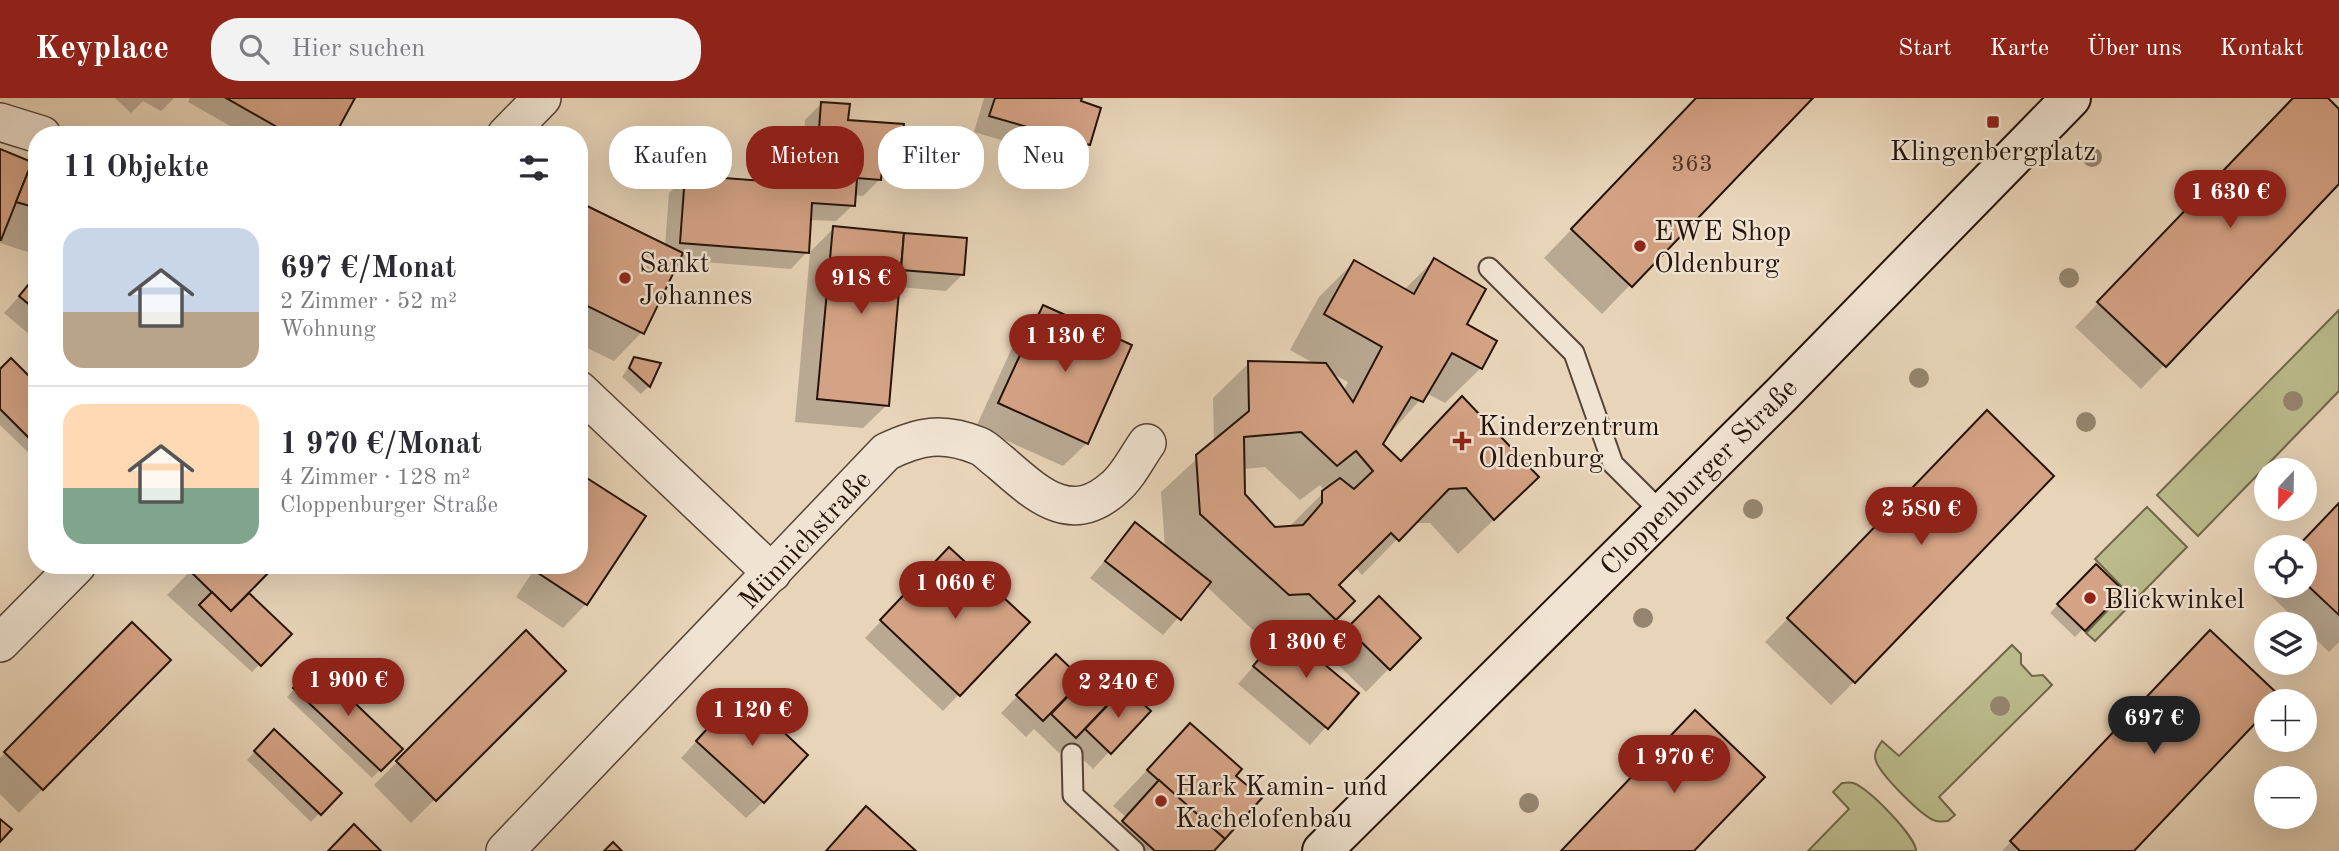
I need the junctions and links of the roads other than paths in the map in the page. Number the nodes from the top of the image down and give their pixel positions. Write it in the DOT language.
graph roads {
  1 [pos="542,98"];
  2 [pos="2071,98"];
  3 [pos="0,122"];
  4 [pos="515,126"];
  5 [pos="28,131"];
  6 [pos="1489,268"];
  7 [pos="588,399"];
  8 [pos="1147,443"];
  9 [pos="1661,512"];
  10 [pos="772,573"];
  11 [pos="68,574"];
  12 [pos="0,643"];
  13 [pos="1072,754"];
  14 [pos="505,851"];
  15 [pos="1134,851"];
  16 [pos="1321,851"];
  1 -- 4 [label="street"];
  2 -- 9 [label="main road, Cloppenburger Straße"];
  3 -- 5 [label="street"];
  6 -- 9 [label="lane"];
  7 -- 10 [label="street"];
  8 -- 10 [label="street, Münnichstraße"];
  9 -- 16 [label="main road, Cloppenburger Straße"];
  10 -- 14 [label="street, Münnichstraße"];
  11 -- 12 [label="street"];
  13 -- 15 [label="lane"];
}
